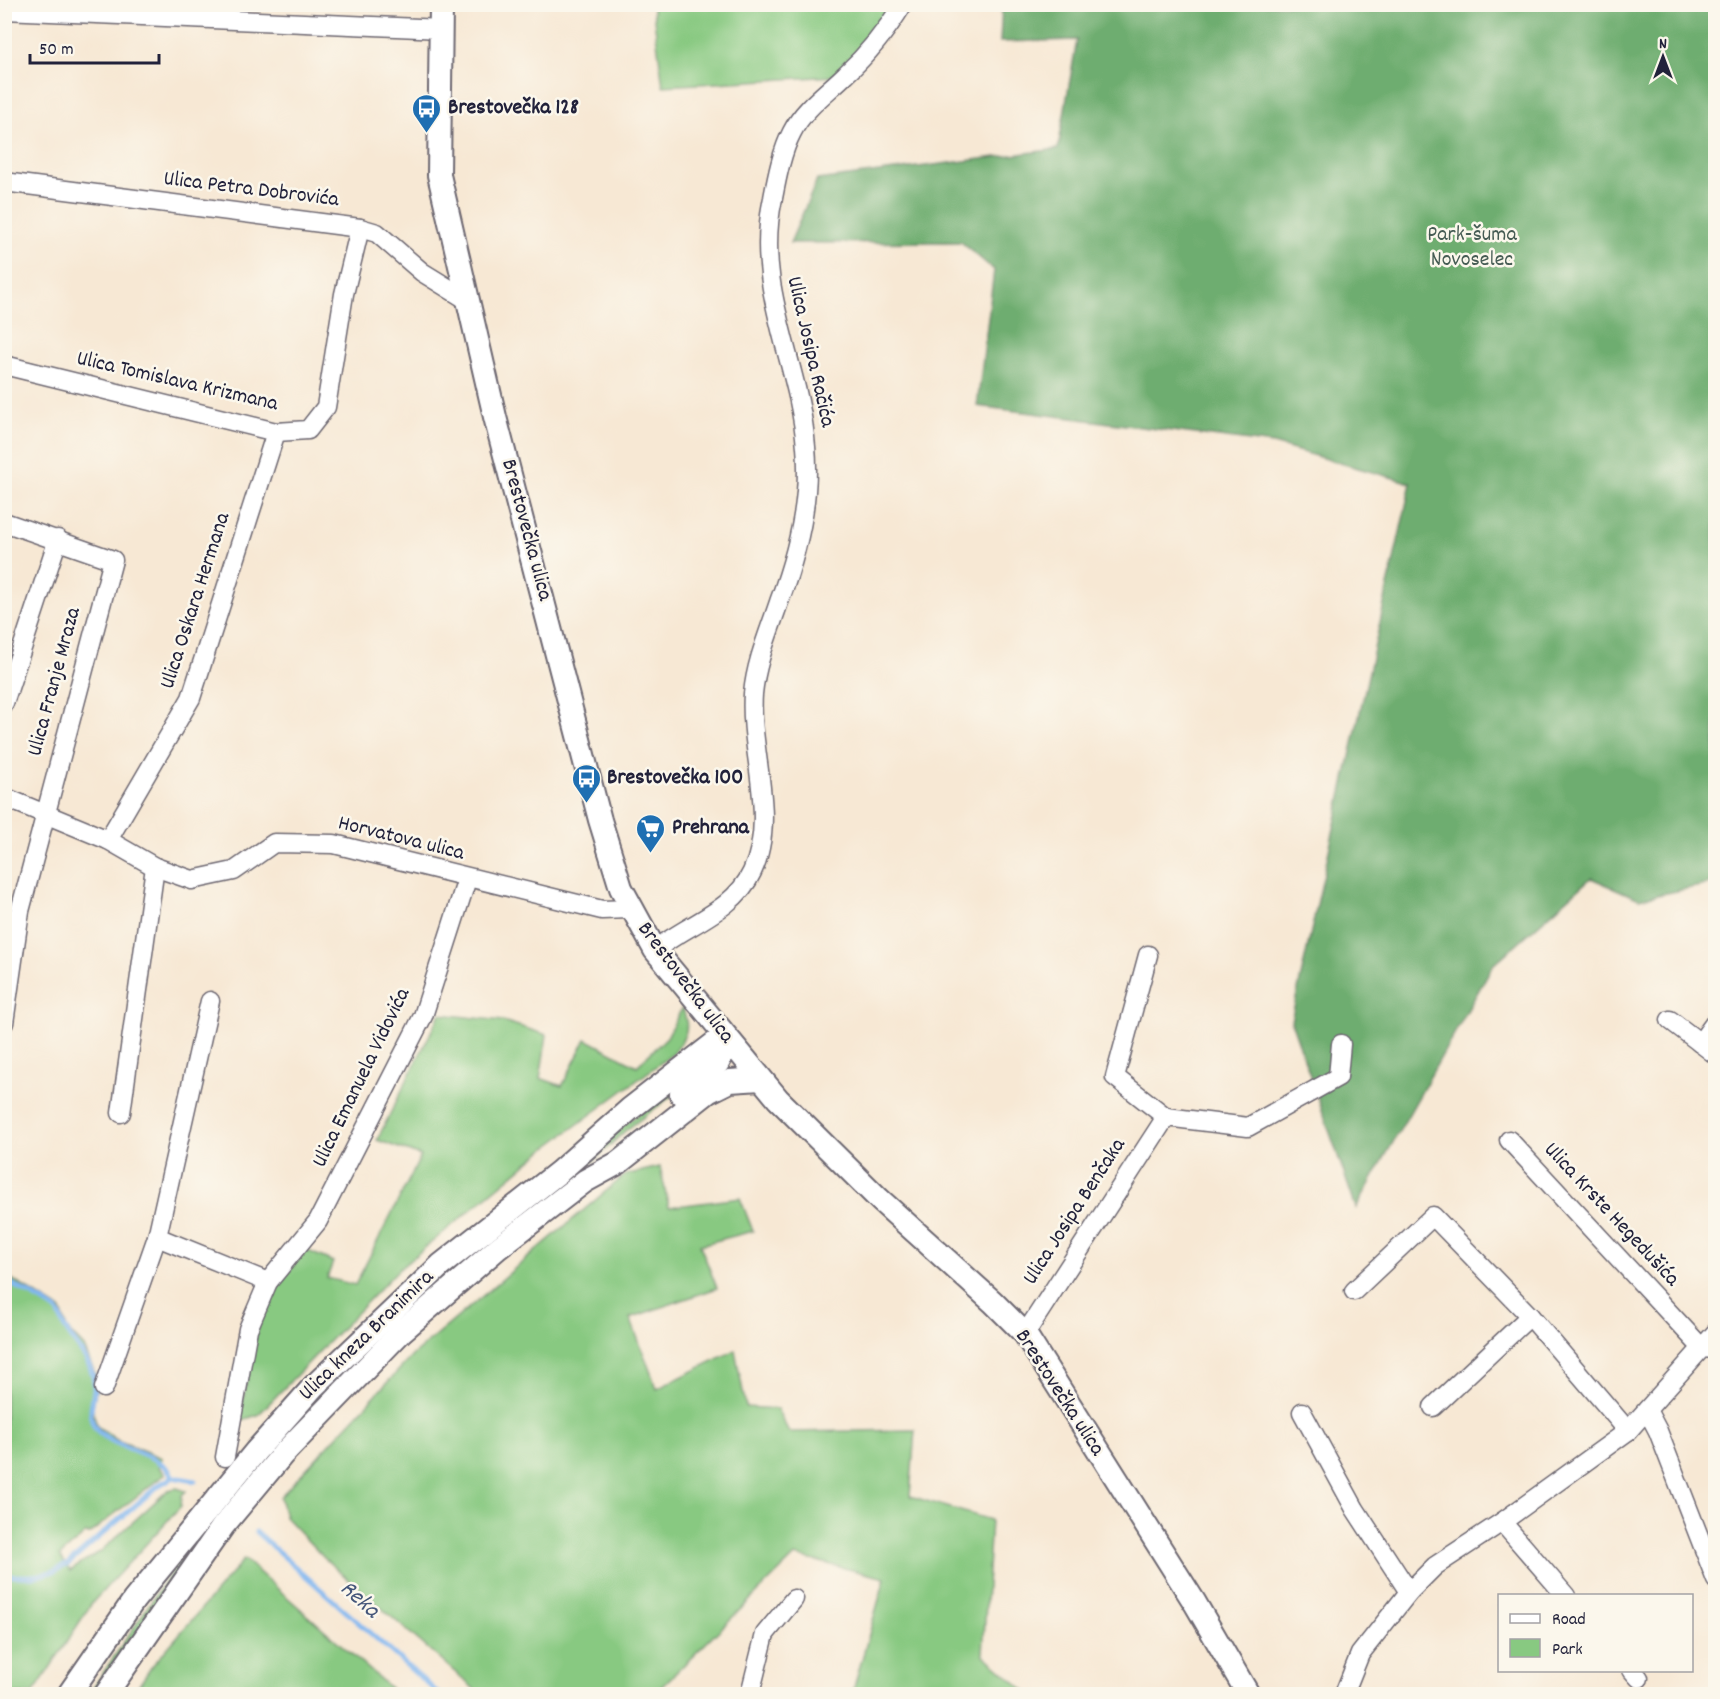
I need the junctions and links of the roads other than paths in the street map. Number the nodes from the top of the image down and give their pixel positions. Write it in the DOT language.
graph roads {
  1 [pos="441,4"];
  2 [pos="903,4"];
  3 [pos="4,10"];
  4 [pos="441,29"];
  5 [pos="4,182"];
  6 [pos="360,228"];
  7 [pos="469,301"];
  8 [pos="4,365"];
  9 [pos="276,432"];
  10 [pos="4,522"];
  11 [pos="57,539"];
  12 [pos="4,703"];
  13 [pos="4,797"];
  14 [pos="44,816"];
  15 [pos="108,840"];
  16 [pos="155,867"];
  17 [pos="467,879"];
  18 [pos="630,909"];
  19 [pos="655,950"];
  20 [pos="1148,955"];
  21 [pos="210,1001"];
  22 [pos="1670,1020"];
  23 [pos="1716,1021"];
  24 [pos="4,1023"];
  25 [pos="727,1039"];
  26 [pos="1700,1043"];
  27 [pos="1341,1044"];
  28 [pos="1716,1055"];
  29 [pos="761,1079"];
  30 [pos="120,1113"];
  31 [pos="1166,1117"];
  32 [pos="1509,1140"];
  33 [pos="585,1181"];
  34 [pos="157,1238"];
  35 [pos="268,1282"];
  36 [pos="1354,1291"];
  37 [pos="1530,1316"];
  38 [pos="1716,1332"];
  39 [pos="1025,1334"];
  40 [pos="1709,1349"];
  41 [pos="104,1388"];
  42 [pos="1433,1407"];
  43 [pos="1647,1410"];
  44 [pos="1302,1412"];
  45 [pos="1629,1431"];
  46 [pos="225,1457"];
  47 [pos="1502,1522"];
  48 [pos="1716,1580"];
  49 [pos="1409,1592"];
  50 [pos="1564,1594"];
  51 [pos="794,1599"];
  52 [pos="69,1695"];
  53 [pos="106,1695"];
  54 [pos="750,1695"];
  55 [pos="1248,1695"];
  56 [pos="1344,1695"];
  1 -- 4 [label="street, Brestovečka ulica"];
  2 -- 19 [label="street, Ulica Josipa Račića"];
  3 -- 4 [label="street"];
  4 -- 7 [label="street, Brestovečka ulica"];
  5 -- 6 [label="street, Ulica Petra Dobrovića"];
  6 -- 7 [label="street, Ulica Petra Dobrovića"];
  6 -- 9 [label="street, Ulica Tomislava Krizmana"];
  7 -- 18 [label="street, Brestovečka ulica"];
  8 -- 9 [label="street, Ulica Tomislava Krizmana"];
  9 -- 15 [label="street, Ulica Oskara Hermana"];
  10 -- 11 [label="street"];
  11 -- 12 [label="street"];
  11 -- 14 [label="street, Ulica Franje Mraza"];
  13 -- 14 [label="street, Horvatova ulica"];
  14 -- 15 [label="street, Horvatova ulica"];
  14 -- 24 [label="street, Ulica Franje Mraza"];
  15 -- 16 [label="street, Horvatova ulica"];
  16 -- 17 [label="street, Horvatova ulica"];
  16 -- 30 [label="street"];
  17 -- 18 [label="street, Horvatova ulica"];
  17 -- 35 [label="street, Ulica Emanuela Vidovića"];
  18 -- 19 [label="street, Brestovečka ulica"];
  19 -- 25 [label="street, Brestovečka ulica"];
  20 -- 31 [label="street"];
  21 -- 34 [label="street"];
  22 -- 26 [label="street"];
  23 -- 26 [label="street"];
  25 -- 29 [label="street, Brestovečka ulica"];
  25 -- 33 [label="street, Ulica kneza Branimira"];
  25 -- 52 [label="street, Ulica kneza Branimira"];
  26 -- 28 [label="street"];
  27 -- 31 [label="street"];
  29 -- 33 [label="street, Ulica kneza Branimira"];
  29 -- 39 [label="street, Brestovečka ulica"];
  31 -- 39 [label="street, Ulica Josipa Benčaka"];
  32 -- 40 [label="street, Ulica Krste Hegedušića"];
  33 -- 53 [label="street, Ulica kneza Branimira"];
  34 -- 35 [label="street"];
  34 -- 41 [label="street"];
  35 -- 46 [label="street, Ulica Emanuela Vidovića"];
  36 -- 37 [label="street"];
  37 -- 42 [label="street"];
  37 -- 45 [label="street"];
  38 -- 40 [label="street"];
  39 -- 55 [label="street, Brestovečka ulica"];
  40 -- 43 [label="street"];
  43 -- 45 [label="street"];
  43 -- 48 [label="street"];
  44 -- 49 [label="street"];
  45 -- 47 [label="street"];
  47 -- 49 [label="street"];
  47 -- 50 [label="street"];
  49 -- 56 [label="street"];
  51 -- 54 [label="street"];
}
